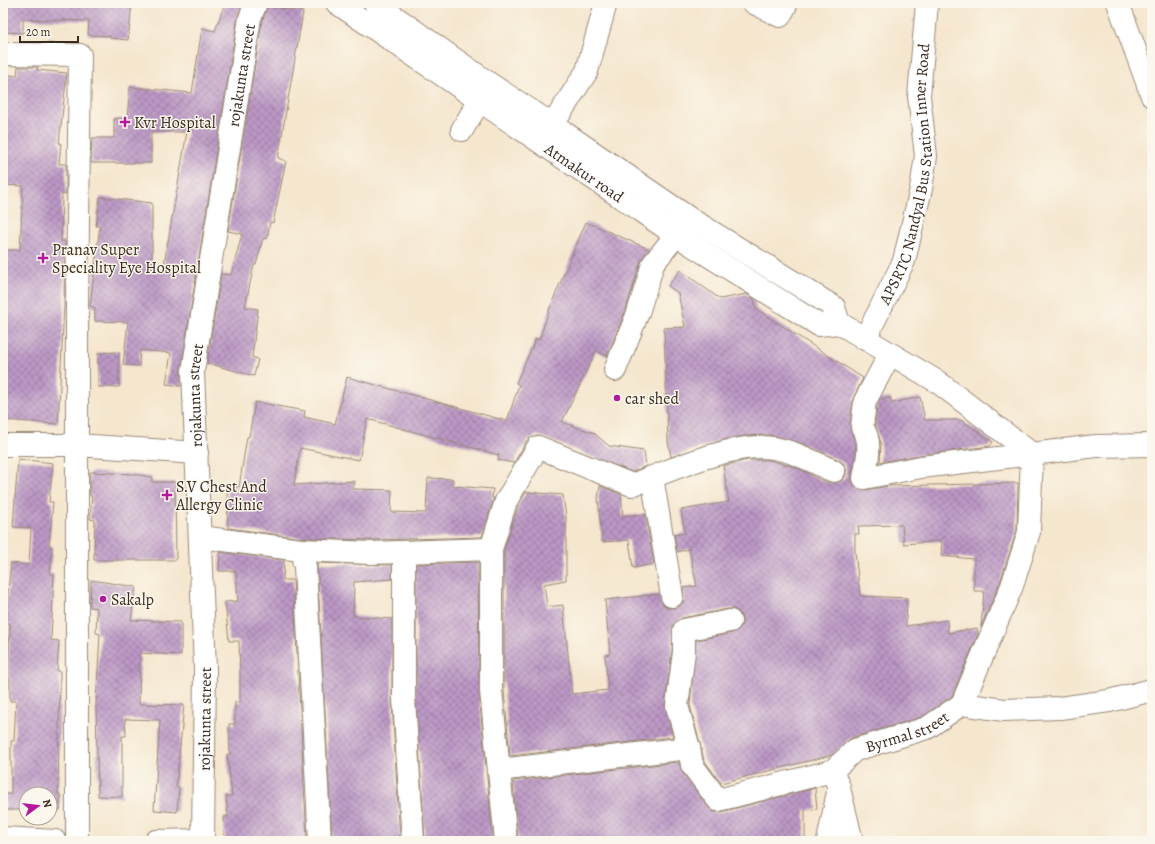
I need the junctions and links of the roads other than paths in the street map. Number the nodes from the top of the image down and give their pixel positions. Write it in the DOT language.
graph roads {
  1 [pos="256,3"];
  2 [pos="337,3"];
  3 [pos="375,3"];
  4 [pos="606,3"];
  5 [pos="754,3"];
  6 [pos="787,3"];
  7 [pos="927,3"];
  8 [pos="1118,3"];
  9 [pos="3,54"];
  10 [pos="485,93"];
  11 [pos="1152,96"];
  12 [pos="553,124"];
  13 [pos="462,130"];
  14 [pos="542,144"];
  15 [pos="683,227"];
  16 [pos="865,339"];
  17 [pos="890,354"];
  18 [pos="615,370"];
  19 [pos="3,445"];
  20 [pos="77,445"];
  21 [pos="1152,445"];
  22 [pos="197,453"];
  23 [pos="1032,454"];
  24 [pos="834,471"];
  25 [pos="652,477"];
  26 [pos="200,537"];
  27 [pos="491,548"];
  28 [pos="301,550"];
  29 [pos="404,552"];
  30 [pos="672,596"];
  31 [pos="730,621"];
  32 [pos="1152,690"];
  33 [pos="962,704"];
  34 [pos="689,748"];
  35 [pos="500,770"];
  36 [pos="836,779"];
  37 [pos="3,838"];
  38 [pos="55,841"];
  39 [pos="77,841"];
  40 [pos="156,841"];
  41 [pos="203,841"];
  42 [pos="320,841"];
  43 [pos="413,841"];
  44 [pos="506,841"];
  45 [pos="828,841"];
  46 [pos="852,841"];
  1 -- 22 [label="street, rojakunta street"];
  2 -- 10 [label="street, Atmakur road"];
  3 -- 10 [label="street"];
  4 -- 12 [label="street"];
  5 -- 6 [label="street"];
  7 -- 16 [label="street, APSRTC Nandyal Bus Station Inner Road"];
  8 -- 11 [label="street"];
  9 -- 20 [label="street"];
  10 -- 12 [label="street"];
  10 -- 13 [label="street"];
  10 -- 14 [label="street, Atmakur road"];
  12 -- 14 [label="street"];
  12 -- 15 [label="street"];
  14 -- 15 [label="street, Atmakur road"];
  15 -- 16 [label="street"];
  15 -- 18 [label="street"];
  16 -- 17 [label="street"];
  17 -- 23 [label="street"];
  17 -- 23 [label="street"];
  19 -- 20 [label="street"];
  20 -- 22 [label="street"];
  20 -- 39 [label="street"];
  21 -- 23 [label="street"];
  22 -- 26 [label="street, rojakunta street"];
  23 -- 33 [label="street"];
  24 -- 25 [label="street"];
  25 -- 27 [label="street"];
  25 -- 30 [label="street"];
  26 -- 28 [label="street"];
  26 -- 41 [label="street, rojakunta street"];
  27 -- 29 [label="street"];
  27 -- 35 [label="street"];
  28 -- 29 [label="street"];
  28 -- 42 [label="street"];
  29 -- 43 [label="street"];
  31 -- 34 [label="street"];
  32 -- 33 [label="street"];
  33 -- 36 [label="street, Byrmal street"];
  34 -- 35 [label="street"];
  34 -- 36 [label="street"];
  35 -- 44 [label="street"];
  36 -- 45 [label="street"];
  36 -- 46 [label="street"];
  37 -- 38 [label="street"];
  40 -- 41 [label="street"];
}
